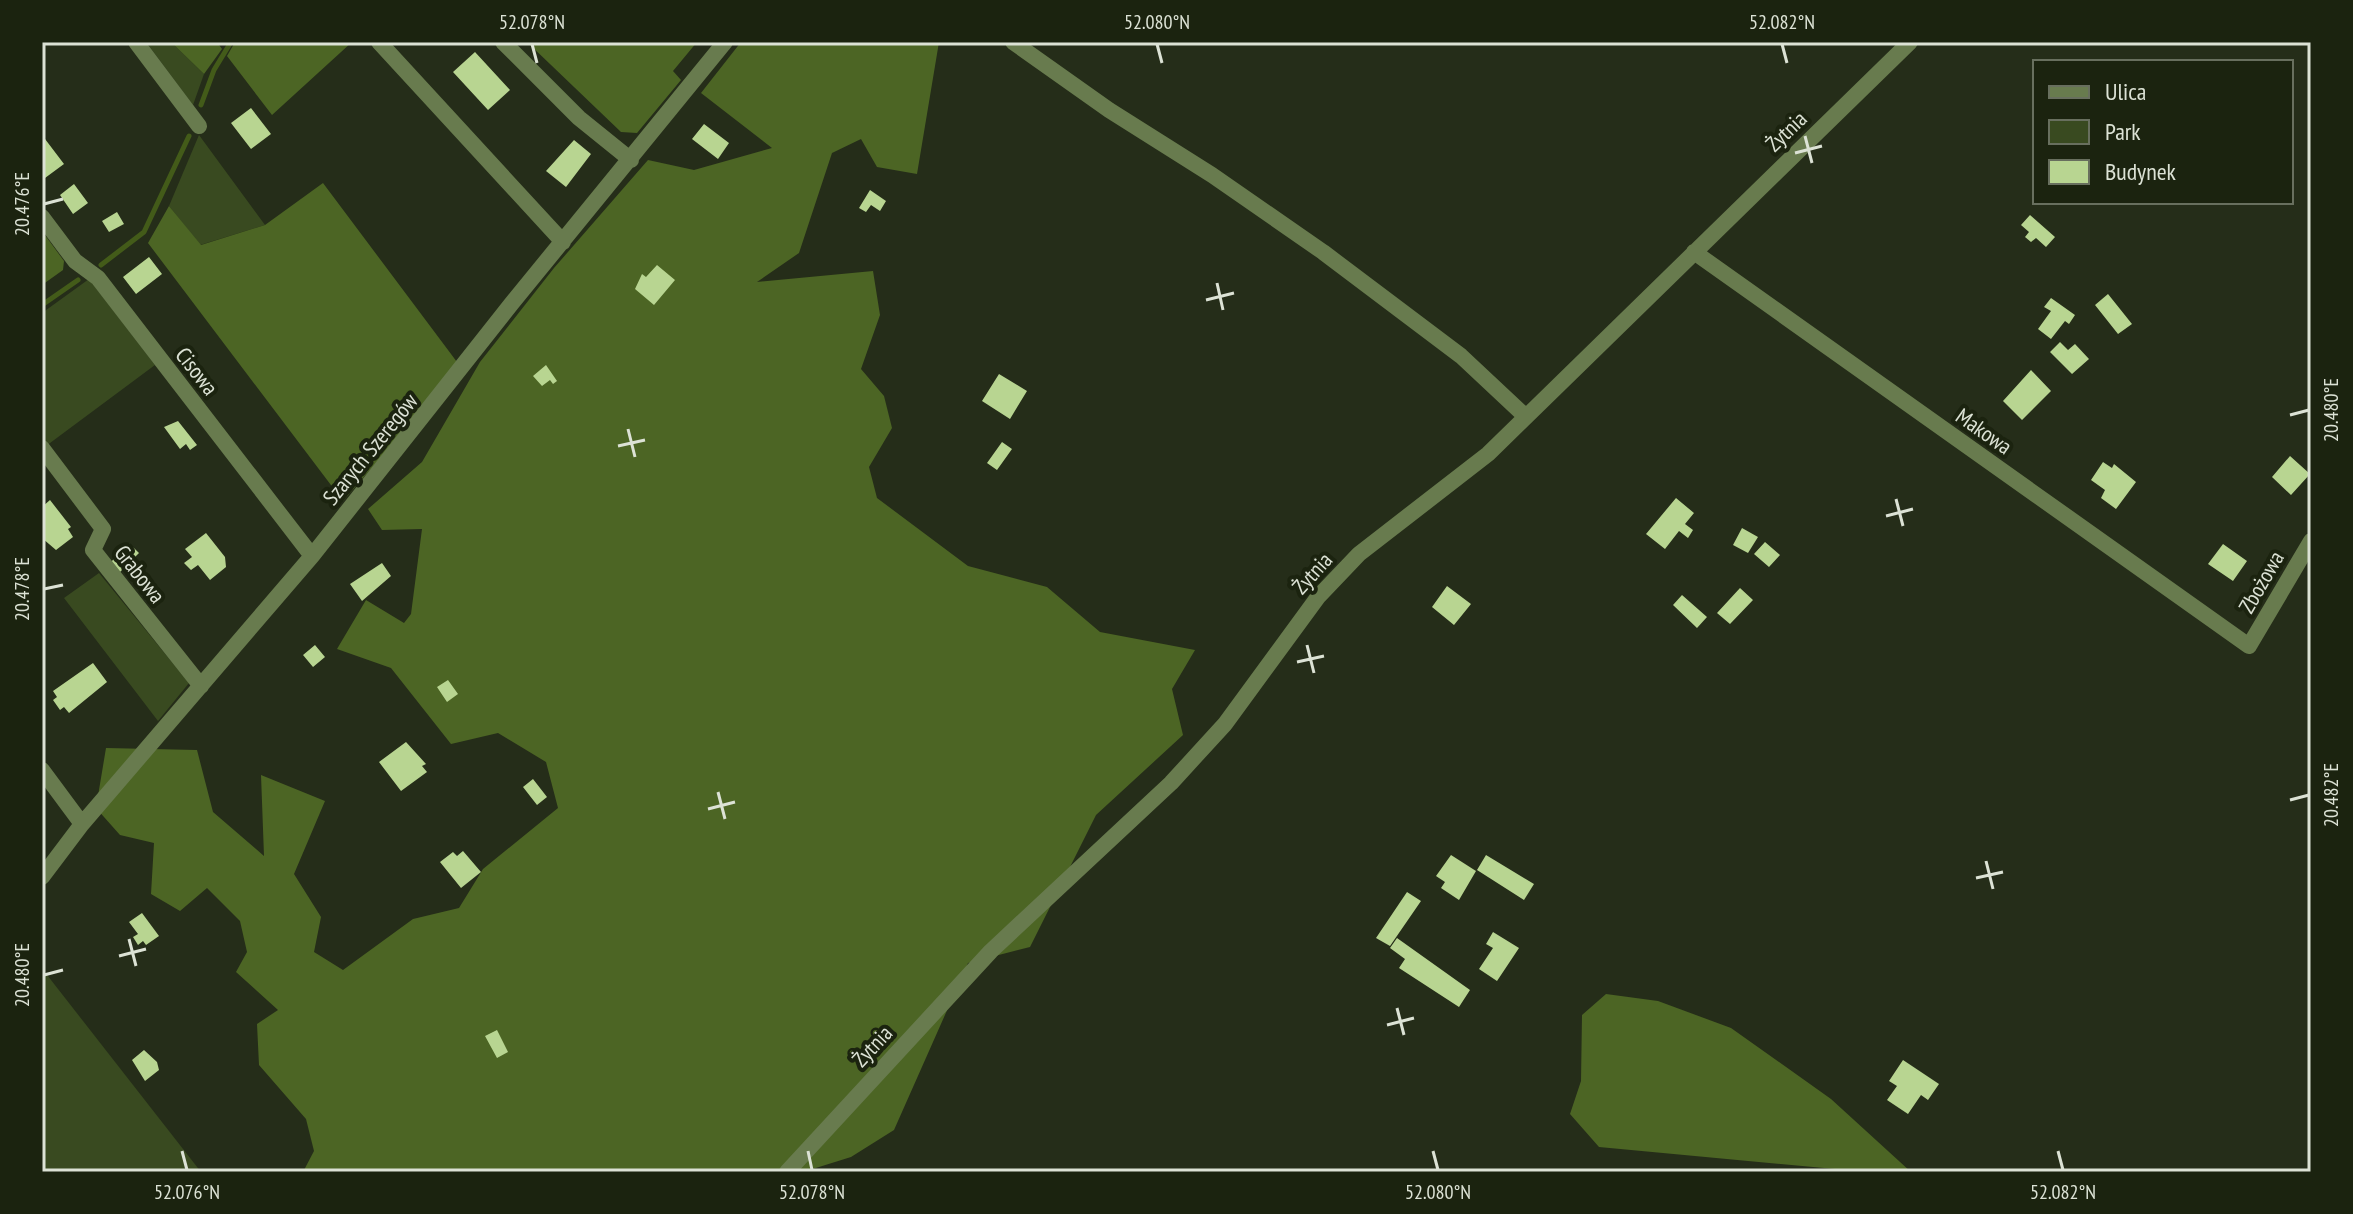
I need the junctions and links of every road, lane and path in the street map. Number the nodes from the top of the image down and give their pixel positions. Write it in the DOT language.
graph roads {
  1 [pos="136,42"];
  2 [pos="379,42"];
  3 [pos="503,42"];
  4 [pos="725,42"];
  5 [pos="1013,42"];
  6 [pos="1910,42"];
  7 [pos="199,126"];
  8 [pos="631,160"];
  9 [pos="42,217"];
  10 [pos="563,242"];
  11 [pos="1694,252"];
  12 [pos="1525,416"];
  13 [pos="42,448"];
  14 [pos="2311,541"];
  15 [pos="312,556"];
  16 [pos="2249,646"];
  17 [pos="201,686"];
  18 [pos="42,770"];
  19 [pos="82,824"];
  20 [pos="42,877"];
  21 [pos="787,1172"];
  1 -- 7 [label="street"];
  2 -- 10 [label="street"];
  3 -- 8 [label="street"];
  4 -- 8 [label="street, Szarych Szeregów"];
  5 -- 12 [label="street"];
  6 -- 11 [label="street, Żytnia"];
  8 -- 10 [label="street, Szarych Szeregów"];
  9 -- 15 [label="street, Cisowa"];
  10 -- 15 [label="street, Szarych Szeregów"];
  11 -- 12 [label="street, Żytnia"];
  11 -- 16 [label="street, Makowa"];
  12 -- 21 [label="street, Żytnia"];
  13 -- 17 [label="street, Grabowa"];
  14 -- 16 [label="street, Zbożowa"];
  15 -- 17 [label="street, Szarych Szeregów"];
  17 -- 19 [label="street, Szarych Szeregów"];
  18 -- 19 [label="street"];
  19 -- 20 [label="street, Szarych Szeregów"];
}
